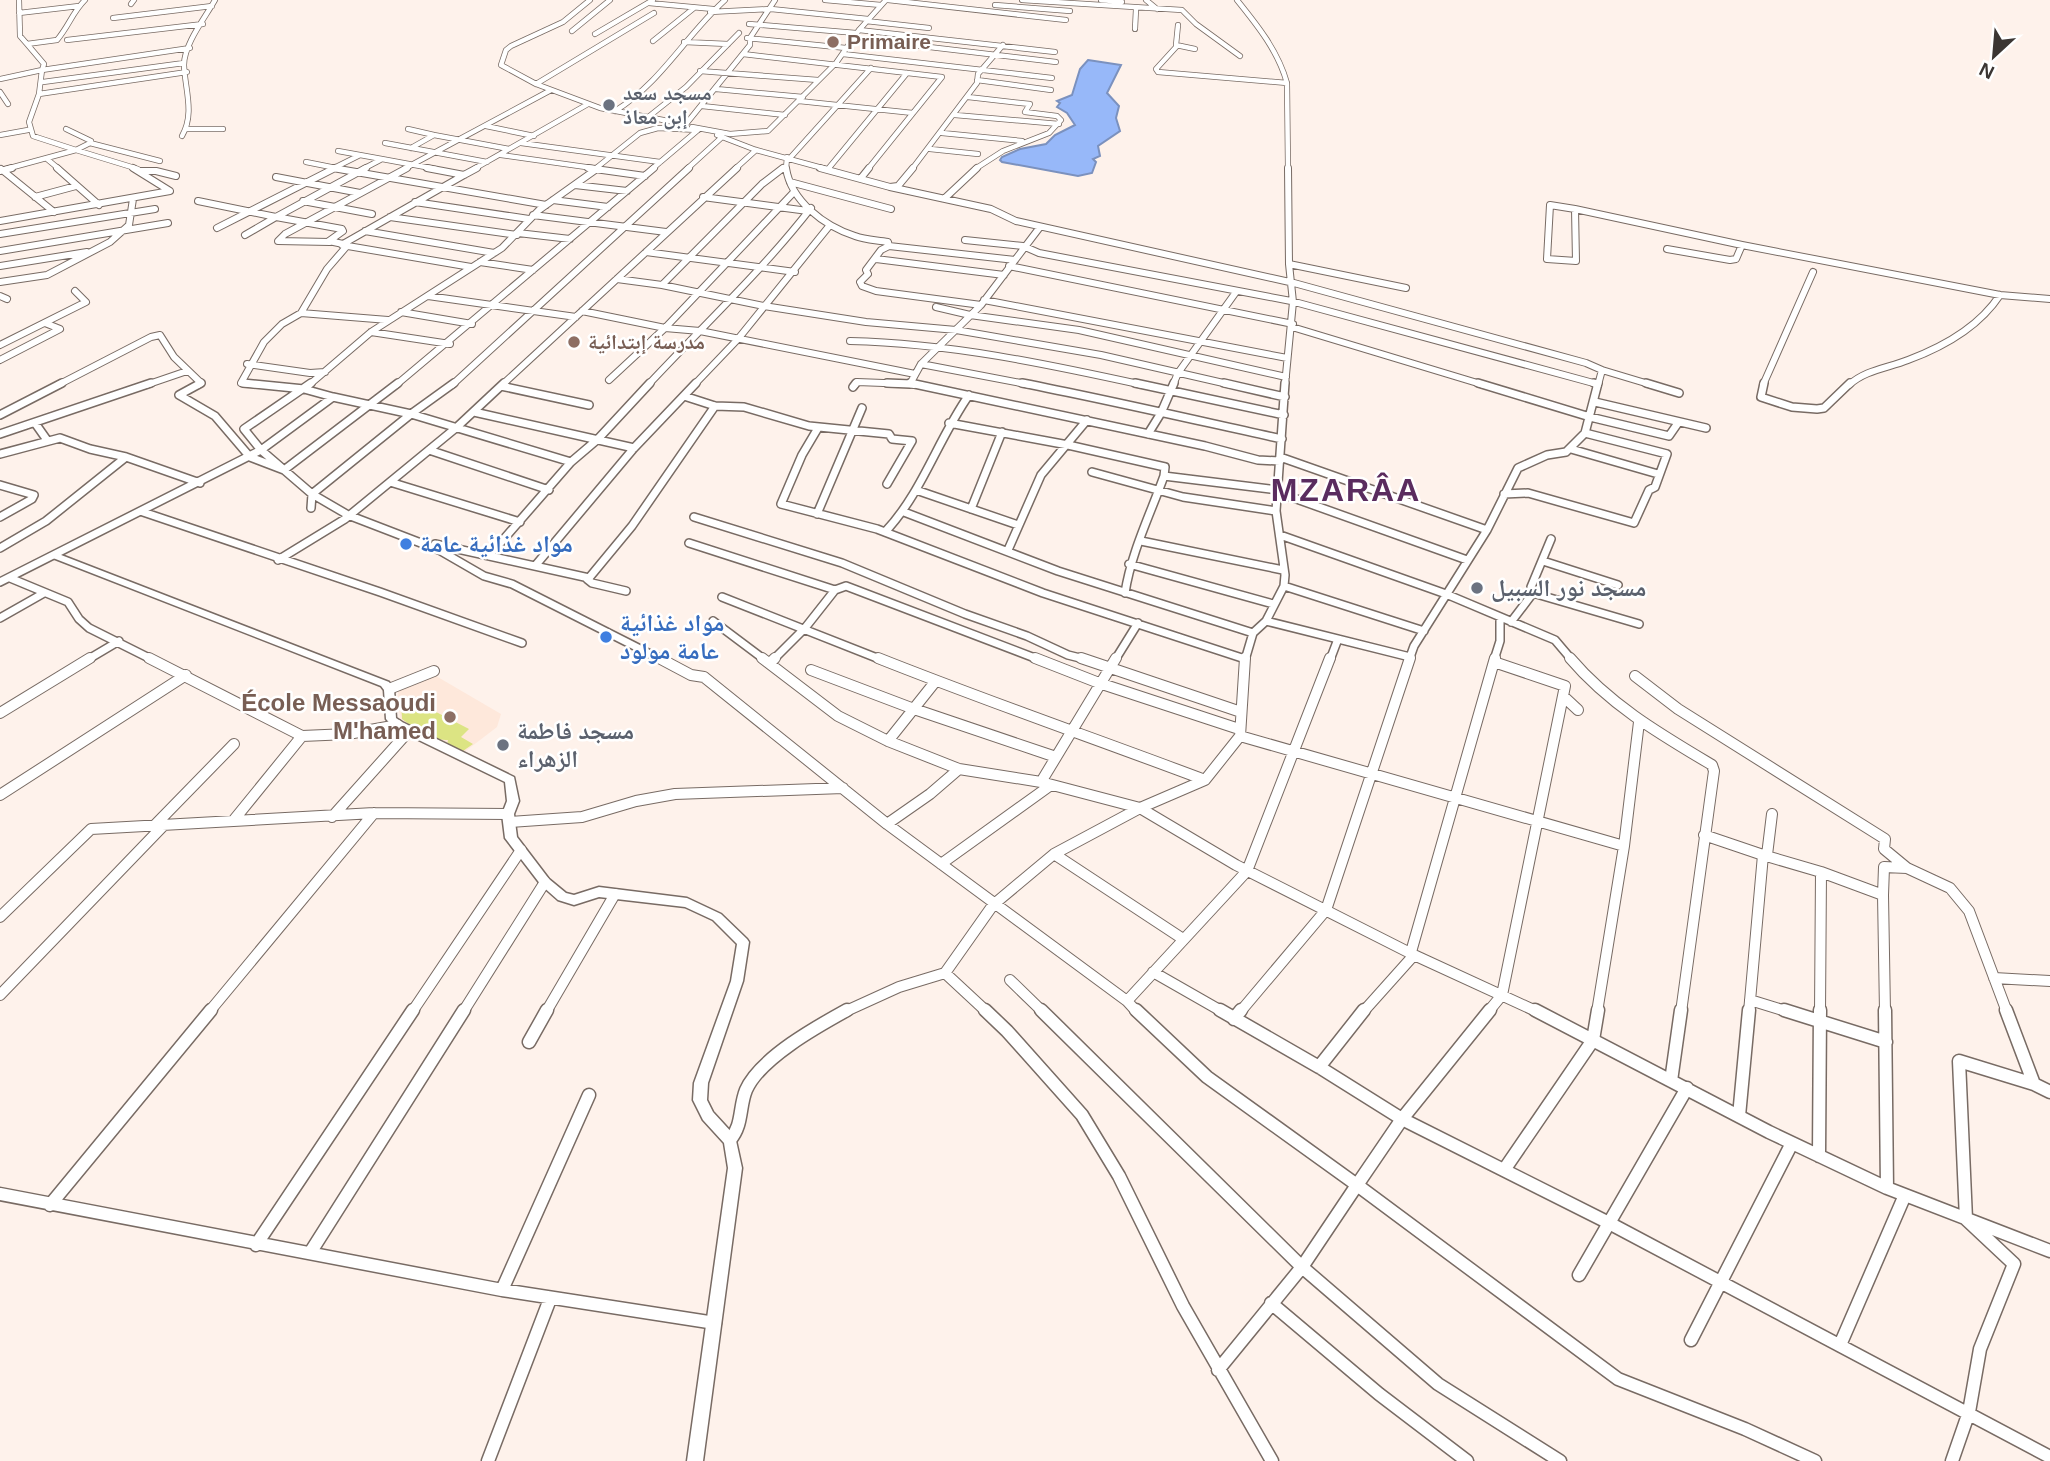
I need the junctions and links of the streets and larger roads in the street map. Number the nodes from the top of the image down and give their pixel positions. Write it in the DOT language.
graph roads {
  1 [pos="19,0"];
  2 [pos="85,0"];
  3 [pos="590,0"];
  4 [pos="610,0"];
  5 [pos="653,0"];
  6 [pos="691,0"];
  7 [pos="725,0"];
  8 [pos="775,0"];
  9 [pos="825,0"];
  10 [pos="887,0"];
  11 [pos="1022,0"];
  12 [pos="1101,0"];
  13 [pos="1146,0"];
  14 [pos="1237,0"];
  15 [pos="759,1"];
  16 [pos="997,2"];
  17 [pos="213,3"];
  18 [pos="647,3"];
  19 [pos="881,5"];
  20 [pos="79,6"];
  21 [pos="681,6"];
  22 [pos="694,8"];
  23 [pos="1127,8"];
  24 [pos="755,9"];
  25 [pos="771,9"];
  26 [pos="1136,9"];
  27 [pos="1157,9"];
  28 [pos="599,10"];
  29 [pos="712,11"];
  30 [pos="1070,11"];
  31 [pos="609,12"];
  32 [pos="989,12"];
  33 [pos="19,13"];
  34 [pos="617,13"];
  35 [pos="654,13"];
  36 [pos="625,14"];
  37 [pos="113,18"];
  38 [pos="867,20"];
  39 [pos="1066,20"];
  40 [pos="203,24"];
  41 [pos="750,24"];
  42 [pos="759,24"];
  43 [pos="1178,25"];
  44 [pos="929,29"];
  45 [pos="1135,29"];
  46 [pos="572,31"];
  47 [pos="594,34"];
  48 [pos="856,34"];
  49 [pos="737,35"];
  50 [pos="750,38"];
  51 [pos="68,40"];
  52 [pos="653,41"];
  53 [pos="684,42"];
  54 [pos="27,44"];
  55 [pos="728,44"];
  56 [pos="1003,45"];
  57 [pos="1177,46"];
  58 [pos="190,47"];
  59 [pos="846,48"];
  60 [pos="1195,49"];
  61 [pos="1055,52"];
  62 [pos="743,54"];
  63 [pos="843,54"];
  64 [pos="996,54"];
  65 [pos="1240,55"];
  66 [pos="1056,62"];
  67 [pos="184,63"];
  68 [pos="836,63"];
  69 [pos="871,68"];
  70 [pos="42,70"];
  71 [pos="982,70"];
  72 [pos="700,71"];
  73 [pos="187,72"];
  74 [pos="730,72"];
  75 [pos="907,73"];
  76 [pos="1052,78"];
  77 [pos="0,79"];
  78 [pos="818,80"];
  79 [pos="977,80"];
  80 [pos="43,82"];
  81 [pos="1287,83"];
  82 [pos="536,84"];
  83 [pos="716,89"];
  84 [pos="551,90"];
  85 [pos="1051,90"];
  86 [pos="0,92"];
  87 [pos="39,94"];
  88 [pos="968,97"];
  89 [pos="801,99"];
  90 [pos="8,104"];
  91 [pos="588,104"];
  92 [pos="837,105"];
  93 [pos="702,106"];
  94 [pos="876,109"];
  95 [pos="615,111"];
  96 [pos="913,113"];
  97 [pos="955,114"];
  98 [pos="785,115"];
  99 [pos="647,118"];
  100 [pos="685,124"];
  101 [pos="1059,124"];
  102 [pos="486,126"];
  103 [pos="66,129"];
  104 [pos="186,129"];
  105 [pos="223,129"];
  106 [pos="408,129"];
  107 [pos="28,130"];
  108 [pos="698,130"];
  109 [pos="712,133"];
  110 [pos="942,133"];
  111 [pos="0,135"];
  112 [pos="434,135"];
  113 [pos="182,136"];
  114 [pos="534,136"];
  115 [pos="721,138"];
  116 [pos="460,141"];
  117 [pos="1027,141"];
  118 [pos="90,143"];
  119 [pos="385,143"];
  120 [pos="522,143"];
  121 [pos="411,148"];
  122 [pos="510,149"];
  123 [pos="930,149"];
  124 [pos="76,150"];
  125 [pos="756,150"];
  126 [pos="338,151"];
  127 [pos="440,152"];
  128 [pos="978,154"];
  129 [pos="360,155"];
  130 [pos="500,155"];
  131 [pos="614,156"];
  132 [pos="789,158"];
  133 [pos="47,159"];
  134 [pos="382,159"];
  135 [pos="160,161"];
  136 [pos="306,162"];
  137 [pos="487,162"];
  138 [pos="660,162"];
  139 [pos="413,165"];
  140 [pos="784,167"];
  141 [pos="334,168"];
  142 [pos="597,169"];
  143 [pos="828,169"];
  144 [pos="1,170"];
  145 [pos="140,171"];
  146 [pos="356,173"];
  147 [pos="464,175"];
  148 [pos="176,176"];
  149 [pos="645,176"];
  150 [pos="276,177"];
  151 [pos="862,178"];
  152 [pos="387,179"];
  153 [pos="305,182"];
  154 [pos="790,182"];
  155 [pos="575,185"];
  156 [pos="76,186"];
  157 [pos="330,187"];
  158 [pos="890,187"];
  159 [pos="441,188"];
  160 [pos="627,191"];
  161 [pos="794,192"];
  162 [pos="361,193"];
  163 [pos="35,197"];
  164 [pos="703,198"];
  165 [pos="945,198"];
  166 [pos="133,199"];
  167 [pos="553,200"];
  168 [pos="198,201"];
  169 [pos="303,201"];
  170 [pos="415,202"];
  171 [pos="744,204"];
  172 [pos="99,205"];
  173 [pos="546,205"];
  174 [pos="335,207"];
  175 [pos="608,207"];
  176 [pos="779,207"];
  177 [pos="155,209"];
  178 [pos="809,209"];
  179 [pos="891,209"];
  180 [pos="1575,209"];
  181 [pos="54,212"];
  182 [pos="131,212"];
  183 [pos="249,212"];
  184 [pos="0,214"];
  185 [pos="372,214"];
  186 [pos="276,217"];
  187 [pos="389,217"];
  188 [pos="531,217"];
  189 [pos="4,220"];
  190 [pos="590,222"];
  191 [pos="168,223"];
  192 [pos="304,223"];
  193 [pos="830,225"];
  194 [pos="625,226"];
  195 [pos="1040,227"];
  196 [pos="217,228"];
  197 [pos="125,230"];
  198 [pos="365,231"];
  199 [pos="666,232"];
  200 [pos="0,234"];
  201 [pos="518,234"];
  202 [pos="245,235"];
  203 [pos="570,239"];
  204 [pos="965,240"];
  205 [pos="330,242"];
  206 [pos="343,246"];
  207 [pos="889,246"];
  208 [pos="1023,246"];
  209 [pos="1742,246"];
  210 [pos="1667,249"];
  211 [pos="96,250"];
  212 [pos="0,251"];
  213 [pos="646,252"];
  214 [pos="494,253"];
  215 [pos="690,256"];
  216 [pos="876,259"];
  217 [pos="727,261"];
  218 [pos="480,262"];
  219 [pos="1012,263"];
  220 [pos="1289,264"];
  221 [pos="0,266"];
  222 [pos="762,266"];
  223 [pos="471,267"];
  224 [pos="533,270"];
  225 [pos="795,272"];
  226 [pos="1813,272"];
  227 [pos="1004,275"];
  228 [pos="617,279"];
  229 [pos="0,282"];
  230 [pos="1294,283"];
  231 [pos="662,285"];
  232 [pos="1406,288"];
  233 [pos="75,291"];
  234 [pos="697,292"];
  235 [pos="1236,292"];
  236 [pos="2000,295"];
  237 [pos="428,296"];
  238 [pos="730,297"];
  239 [pos="2050,299"];
  240 [pos="1291,301"];
  241 [pos="983,302"];
  242 [pos="494,304"];
  243 [pos="764,306"];
  244 [pos="936,307"];
  245 [pos="1226,309"];
  246 [pos="531,310"];
  247 [pos="401,312"];
  248 [pos="301,313"];
  249 [pos="579,314"];
  250 [pos="970,315"];
  251 [pos="388,320"];
  252 [pos="45,323"];
  253 [pos="472,324"];
  254 [pos="1293,326"];
  255 [pos="664,328"];
  256 [pos="956,330"];
  257 [pos="700,331"];
  258 [pos="370,332"];
  259 [pos="738,339"];
  260 [pos="850,341"];
  261 [pos="1201,342"];
  262 [pos="450,344"];
  263 [pos="0,345"];
  264 [pos="939,347"];
  265 [pos="1189,357"];
  266 [pos="1287,358"];
  267 [pos="0,360"];
  268 [pos="921,364"];
  269 [pos="247,365"];
  270 [pos="1602,370"];
  271 [pos="187,371"];
  272 [pos="325,372"];
  273 [pos="1178,373"];
  274 [pos="915,374"];
  275 [pos="1286,377"];
  276 [pos="609,380"];
  277 [pos="910,384"];
  278 [pos="1597,384"];
  279 [pos="501,386"];
  280 [pos="853,387"];
  281 [pos="304,389"];
  282 [pos="1169,391"];
  283 [pos="1679,393"];
  284 [pos="969,395"];
  285 [pos="684,396"];
  286 [pos="333,397"];
  287 [pos="1286,397"];
  288 [pos="1595,402"];
  289 [pos="589,405"];
  290 [pos="373,406"];
  291 [pos="715,406"];
  292 [pos="862,408"];
  293 [pos="474,412"];
  294 [pos="1161,413"];
  295 [pos="411,414"];
  296 [pos="0,415"];
  297 [pos="1284,415"];
  298 [pos="1590,417"];
  299 [pos="1087,420"];
  300 [pos="35,423"];
  301 [pos="949,423"];
  302 [pos="1678,423"];
  303 [pos="457,427"];
  304 [pos="818,428"];
  305 [pos="1706,428"];
  306 [pos="852,431"];
  307 [pos="1002,432"];
  308 [pos="1585,433"];
  309 [pos="0,434"];
  310 [pos="1148,434"];
  311 [pos="597,439"];
  312 [pos="1282,439"];
  313 [pos="47,440"];
  314 [pos="1068,445"];
  315 [pos="634,448"];
  316 [pos="1571,449"];
  317 [pos="261,450"];
  318 [pos="429,450"];
  319 [pos="0,454"];
  320 [pos="126,457"];
  321 [pos="250,457"];
  322 [pos="1280,459"];
  323 [pos="571,462"];
  324 [pos="284,470"];
  325 [pos="1165,471"];
  326 [pos="1092,472"];
  327 [pos="1658,474"];
  328 [pos="200,482"];
  329 [pos="390,482"];
  330 [pos="887,484"];
  331 [pos="0,485"];
  332 [pos="549,490"];
  333 [pos="916,490"];
  334 [pos="1278,491"];
  335 [pos="1157,493"];
  336 [pos="312,494"];
  337 [pos="1504,494"];
  338 [pos="311,508"];
  339 [pos="971,509"];
  340 [pos="1276,511"];
  341 [pos="142,512"];
  342 [pos="904,512"];
  343 [pos="817,514"];
  344 [pos="348,515"];
  345 [pos="0,517"];
  346 [pos="694,517"];
  347 [pos="520,523"];
  348 [pos="1018,525"];
  349 [pos="1487,530"];
  350 [pos="885,531"];
  351 [pos="1280,535"];
  352 [pos="1551,539"];
  353 [pos="416,540"];
  354 [pos="1141,541"];
  355 [pos="689,543"];
  356 [pos="0,548"];
  357 [pos="1008,550"];
  358 [pos="56,556"];
  359 [pos="489,556"];
  360 [pos="278,560"];
  361 [pos="1467,560"];
  362 [pos="1544,561"];
  363 [pos="1129,564"];
  364 [pos="535,566"];
  365 [pos="1283,570"];
  366 [pos="10,578"];
  367 [pos="587,579"];
  368 [pos="0,582"];
  369 [pos="1618,585"];
  370 [pos="1284,586"];
  371 [pos="835,590"];
  372 [pos="625,592"];
  373 [pos="44,593"];
  374 [pos="1125,593"];
  375 [pos="1533,593"];
  376 [pos="1446,594"];
  377 [pos="722,597"];
  378 [pos="1273,604"];
  379 [pos="1500,617"];
  380 [pos="0,618"];
  381 [pos="713,621"];
  382 [pos="1266,621"];
  383 [pos="1138,622"];
  384 [pos="1511,622"];
  385 [pos="1639,624"];
  386 [pos="805,628"];
  387 [pos="1424,631"];
  388 [pos="1252,634"];
  389 [pos="1338,639"];
  390 [pos="119,641"];
  391 [pos="522,643"];
  392 [pos="1410,657"];
  393 [pos="1245,659"];
  394 [pos="1494,662"];
  395 [pos="770,663"];
  396 [pos="1110,666"];
  397 [pos="811,670"];
  398 [pos="434,671"];
  399 [pos="186,675"];
  400 [pos="1635,676"];
  401 [pos="935,682"];
  402 [pos="1099,683"];
  403 [pos="389,689"];
  404 [pos="1563,696"];
  405 [pos="914,709"];
  406 [pos="1578,710"];
  407 [pos="1241,712"];
  408 [pos="0,713"];
  409 [pos="1639,722"];
  410 [pos="403,729"];
  411 [pos="1071,730"];
  412 [pos="1240,733"];
  413 [pos="302,736"];
  414 [pos="888,741"];
  415 [pos="234,744"];
  416 [pos="1292,753"];
  417 [pos="1056,757"];
  418 [pos="959,769"];
  419 [pos="1372,773"];
  420 [pos="1205,780"];
  421 [pos="1046,783"];
  422 [pos="843,788"];
  423 [pos="0,795"];
  424 [pos="1454,795"];
  425 [pos="1140,808"];
  426 [pos="374,813"];
  427 [pos="1772,814"];
  428 [pos="332,817"];
  429 [pos="509,818"];
  430 [pos="233,821"];
  431 [pos="1538,821"];
  432 [pos="887,824"];
  433 [pos="159,826"];
  434 [pos="1704,835"];
  435 [pos="1624,846"];
  436 [pos="521,850"];
  437 [pos="1054,854"];
  438 [pos="1765,855"];
  439 [pos="941,864"];
  440 [pos="1907,868"];
  441 [pos="1247,871"];
  442 [pos="1821,872"];
  443 [pos="545,882"];
  444 [pos="615,894"];
  445 [pos="1883,895"];
  446 [pos="993,905"];
  447 [pos="1326,910"];
  448 [pos="0,917"];
  449 [pos="1183,939"];
  450 [pos="1412,954"];
  451 [pos="1153,972"];
  452 [pos="945,973"];
  453 [pos="1994,978"];
  454 [pos="1010,979"];
  455 [pos="2050,981"];
  456 [pos="0,995"];
  457 [pos="1502,995"];
  458 [pos="1750,1000"];
  459 [pos="1127,1001"];
  460 [pos="1234,1018"];
  461 [pos="1821,1022"];
  462 [pos="1593,1040"];
  463 [pos="528,1042"];
  464 [pos="1886,1042"];
  465 [pos="1319,1067"];
  466 [pos="1671,1081"];
  467 [pos="2034,1084"];
  468 [pos="1687,1088"];
  469 [pos="2050,1092"];
  470 [pos="589,1095"];
  471 [pos="1739,1116"];
  472 [pos="1402,1119"];
  473 [pos="730,1140"];
  474 [pos="1792,1143"];
  475 [pos="1819,1156"];
  476 [pos="1504,1170"];
  477 [pos="1357,1185"];
  478 [pos="1887,1188"];
  479 [pos="0,1194"];
  480 [pos="1905,1195"];
  481 [pos="50,1205"];
  482 [pos="1966,1219"];
  483 [pos="1609,1223"];
  484 [pos="256,1245"];
  485 [pos="2050,1251"];
  486 [pos="310,1253"];
  487 [pos="1302,1267"];
  488 [pos="1579,1275"];
  489 [pos="1721,1283"];
  490 [pos="502,1290"];
  491 [pos="550,1299"];
  492 [pos="1271,1303"];
  493 [pos="715,1323"];
  494 [pos="1691,1340"];
  495 [pos="1840,1345"];
  496 [pos="1218,1370"];
  497 [pos="1969,1412"];
  498 [pos="2050,1457"];
  499 [pos="699,1460"];
  500 [pos="488,1461"];
  501 [pos="1272,1461"];
  502 [pos="1467,1461"];
  503 [pos="1560,1461"];
  504 [pos="1815,1461"];
  505 [pos="1952,1461"];
  1 -- 33 [label="street"];
  2 -- 20 [label="street"];
  3 -- 82 [label="street"];
  4 -- 28 [label="street"];
  5 -- 18 [label="street"];
  6 -- 21 [label="street"];
  7 -- 29 [label="street"];
  8 -- 25 [label="street"];
  9 -- 19 [label="street"];
  10 -- 19 [label="street"];
  10 -- 32 [label="street"];
  11 -- 23 [label="street"];
  12 -- 23 [label="street"];
  13 -- 27 [label="street"];
  14 -- 81 [label="street"];
  15 -- 24 [label="street"];
  16 -- 30 [label="street"];
  16 -- 32 [label="street"];
  17 -- 37 [label="street"];
  17 -- 40 [label="street"];
  18 -- 21 [label="street"];
  18 -- 36 [label="street"];
  19 -- 38 [label="street"];
  20 -- 33 [label="street"];
  20 -- 54 [label="street"];
  21 -- 22 [label="street"];
  22 -- 29 [label="street"];
  22 -- 52 [label="street"];
  23 -- 26 [label="street"];
  24 -- 25 [label="street"];
  24 -- 29 [label="street"];
  25 -- 38 [label="street"];
  25 -- 42 [label="street"];
  26 -- 27 [label="street"];
  26 -- 45 [label="street"];
  27 -- 65 [label="street"];
  28 -- 31 [label="street"];
  28 -- 46 [label="street"];
  29 -- 53 [label="street"];
  32 -- 39 [label="street"];
  33 -- 54 [label="street"];
  34 -- 36 [label="street"];
  35 -- 82 [label="street"];
  36 -- 47 [label="street"];
  38 -- 44 [label="street"];
  38 -- 48 [label="street"];
  40 -- 51 [label="street"];
  40 -- 58 [label="street"];
  41 -- 42 [label="street"];
  42 -- 48 [label="street"];
  42 -- 50 [label="street"];
  43 -- 57 [label="street"];
  48 -- 56 [label="street"];
  48 -- 59 [label="street"];
  48 -- 64 [label="street"];
  49 -- 50 [label="street"];
  49 -- 55 [label="street"];
  50 -- 59 [label="street"];
  50 -- 62 [label="street"];
  53 -- 55 [label="street"];
  53 -- 95 [label="street"];
  54 -- 70 [label="street"];
  55 -- 72 [label="street"];
  56 -- 61 [label="street"];
  56 -- 64 [label="street"];
  57 -- 60 [label="street"];
  57 -- 81 [label="street"];
  58 -- 67 [label="street"];
  58 -- 70 [label="street"];
  59 -- 63 [label="street"];
  62 -- 68 [label="street"];
  62 -- 74 [label="street"];
  63 -- 68 [label="street"];
  63 -- 71 [label="street"];
  64 -- 66 [label="street"];
  64 -- 71 [label="street"];
  67 -- 73 [label="street"];
  67 -- 80 [label="street"];
  68 -- 69 [label="street"];
  68 -- 78 [label="street"];
  69 -- 75 [label="street"];
  69 -- 92 [label="street"];
  70 -- 77 [label="street"];
  70 -- 80 [label="street"];
  71 -- 76 [label="street"];
  71 -- 79 [label="street"];
  72 -- 74 [label="street"];
  72 -- 99 [label="street"];
  73 -- 87 [label="street"];
  73 -- 104 [label="street"];
  74 -- 78 [label="street"];
  74 -- 83 [label="street"];
  75 -- 94 [label="street"];
  75 -- 96 [label="street"];
  78 -- 89 [label="street"];
  79 -- 85 [label="street"];
  79 -- 88 [label="street"];
  80 -- 87 [label="street"];
  81 -- 220 [label="street"];
  82 -- 84 [label="street"];
  83 -- 89 [label="street"];
  83 -- 93 [label="street"];
  84 -- 91 [label="street"];
  84 -- 102 [label="street"];
  86 -- 90 [label="street"];
  87 -- 107 [label="street"];
  88 -- 97 [label="street"];
  88 -- 101 [label="street"];
  89 -- 92 [label="street"];
  89 -- 98 [label="street"];
  91 -- 95 [label="street"];
  91 -- 114 [label="street"];
  92 -- 94 [label="street"];
  92 -- 132 [label="street"];
  93 -- 98 [label="street"];
  93 -- 100 [label="street"];
  94 -- 96 [label="street"];
  94 -- 143 [label="street"];
  95 -- 99 [label="street"];
  96 -- 151 [label="street"];
  97 -- 101 [label="street"];
  97 -- 110 [label="street"];
  98 -- 109 [label="street"];
  99 -- 100 [label="street"];
  100 -- 108 [label="street"];
  101 -- 117 [label="street"];
  102 -- 114 [label="street"];
  102 -- 116 [label="street"];
  103 -- 118 [label="street"];
  104 -- 105 [label="street"];
  104 -- 113 [label="street"];
  106 -- 112 [label="street"];
  107 -- 111 [label="street"];
  107 -- 124 [label="street"];
  108 -- 109 [label="street"];
  108 -- 131 [label="street"];
  108 -- 138 [label="street"];
  109 -- 115 [label="street"];
  110 -- 117 [label="street"];
  110 -- 123 [label="street"];
  112 -- 116 [label="street"];
  112 -- 121 [label="street"];
  114 -- 120 [label="street"];
  115 -- 125 [label="street"];
  115 -- 194 [label="street"];
  116 -- 122 [label="street"];
  116 -- 127 [label="street"];
  117 -- 165 [label="street"];
  118 -- 124 [label="street"];
  118 -- 135 [label="street"];
  119 -- 121 [label="street"];
  120 -- 122 [label="street"];
  120 -- 131 [label="street"];
  121 -- 127 [label="street"];
  122 -- 130 [label="street"];
  123 -- 128 [label="street"];
  123 -- 158 [label="street"];
  124 -- 133 [label="street"];
  124 -- 145 [label="street"];
  125 -- 132 [label="street"];
  125 -- 164 [label="street"];
  126 -- 129 [label="street"];
  127 -- 137 [label="street"];
  127 -- 139 [label="street"];
  129 -- 134 [label="street"];
  129 -- 141 [label="street"];
  130 -- 137 [label="street"];
  130 -- 142 [label="street"];
  131 -- 138 [label="street"];
  131 -- 142 [label="street"];
  132 -- 140 [label="street"];
  132 -- 143 [label="street"];
  133 -- 144 [label="street"];
  133 -- 156 [label="street"];
  134 -- 139 [label="street"];
  134 -- 146 [label="street"];
  136 -- 141 [label="street"];
  137 -- 147 [label="street"];
  138 -- 149 [label="street"];
  139 -- 147 [label="street"];
  139 -- 152 [label="street"];
  140 -- 154 [label="street"];
  140 -- 171 [label="street"];
  141 -- 146 [label="street"];
  141 -- 153 [label="street"];
  142 -- 149 [label="street"];
  142 -- 155 [label="street"];
  143 -- 151 [label="street"];
  144 -- 163 [label="street"];
  145 -- 148 [label="street"];
  145 -- 166 [label="street"];
  146 -- 152 [label="street"];
  146 -- 157 [label="street"];
  147 -- 159 [label="street"];
  149 -- 160 [label="street"];
  150 -- 153 [label="street"];
  151 -- 158 [label="street"];
  152 -- 159 [label="street"];
  152 -- 162 [label="street"];
  153 -- 157 [label="street"];
  153 -- 183 [label="street"];
  154 -- 161 [label="street"];
  154 -- 179 [label="street"];
  155 -- 160 [label="street"];
  155 -- 167 [label="street"];
  156 -- 163 [label="street"];
  156 -- 172 [label="street"];
  157 -- 162 [label="street"];
  157 -- 169 [label="street"];
  158 -- 165 [label="street"];
  159 -- 170 [label="street"];
  159 -- 173 [label="street"];
  160 -- 175 [label="street"];
  161 -- 176 [label="street"];
  161 -- 178 [label="street"];
  162 -- 174 [label="street"];
  163 -- 181 [label="street"];
  164 -- 171 [label="street"];
  164 -- 199 [label="street"];
  165 -- 195 [label="street"];
  166 -- 172 [label="street"];
  166 -- 182 [label="street"];
  167 -- 173 [label="street"];
  167 -- 175 [label="street"];
  168 -- 183 [label="street"];
  169 -- 174 [label="street"];
  169 -- 186 [label="street"];
  170 -- 187 [label="street"];
  170 -- 188 [label="street"];
  171 -- 176 [label="street"];
  171 -- 215 [label="street"];
  172 -- 181 [label="street"];
  173 -- 188 [label="street"];
  174 -- 185 [label="street"];
  174 -- 192 [label="street"];
  175 -- 190 [label="street"];
  176 -- 178 [label="street"];
  176 -- 217 [label="street"];
  177 -- 182 [label="street"];
  178 -- 193 [label="street"];
  178 -- 222 [label="street"];
  180 -- 180 [label="street"];
  180 -- 209 [label="street"];
  181 -- 189 [label="street"];
  182 -- 197 [label="street"];
  182 -- 200 [label="street"];
  183 -- 186 [label="street"];
  183 -- 196 [label="street"];
  184 -- 189 [label="street"];
  186 -- 192 [label="street"];
  186 -- 202 [label="street"];
  187 -- 198 [label="street"];
  187 -- 201 [label="street"];
  188 -- 190 [label="street"];
  188 -- 201 [label="street"];
  190 -- 194 [label="street"];
  190 -- 203 [label="street"];
  191 -- 197 [label="street"];
  192 -- 205 [label="street"];
  192 -- 205 [label="street"];
  193 -- 207 [label="street"];
  193 -- 225 [label="street"];
  194 -- 199 [label="street"];
  194 -- 246 [label="street"];
  195 -- 208 [label="street"];
  195 -- 230 [label="street"];
  197 -- 211 [label="street"];
  197 -- 212 [label="street"];
  198 -- 206 [label="street"];
  198 -- 214 [label="street"];
  199 -- 213 [label="street"];
  201 -- 203 [label="street"];
  201 -- 214 [label="street"];
  203 -- 224 [label="street"];
  204 -- 208 [label="street"];
  205 -- 206 [label="street"];
  206 -- 223 [label="street"];
  206 -- 248 [label="street"];
  207 -- 216 [label="street"];
  207 -- 219 [label="street"];
  208 -- 219 [label="street"];
  208 -- 235 [label="street"];
  209 -- 210 [label="street"];
  209 -- 236 [label="street"];
  211 -- 221 [label="street"];
  211 -- 229 [label="street"];
  213 -- 215 [label="street"];
  213 -- 228 [label="street"];
  214 -- 218 [label="street"];
  215 -- 217 [label="street"];
  215 -- 231 [label="street"];
  216 -- 227 [label="street"];
  216 -- 241 [label="street"];
  217 -- 222 [label="street"];
  217 -- 234 [label="street"];
  218 -- 223 [label="street"];
  218 -- 224 [label="street"];
  219 -- 227 [label="street"];
  219 -- 245 [label="street"];
  220 -- 230 [label="street"];
  220 -- 232 [label="street"];
  222 -- 225 [label="street"];
  222 -- 238 [label="street"];
  223 -- 237 [label="street"];
  224 -- 242 [label="street"];
  225 -- 243 [label="street"];
  226 -- 236 [label="street"];
  227 -- 241 [label="street"];
  228 -- 231 [label="street"];
  228 -- 249 [label="street"];
  230 -- 240 [label="street"];
  230 -- 270 [label="street"];
  231 -- 234 [label="street"];
  233 -- 252 [label="street"];
  234 -- 238 [label="street"];
  234 -- 255 [label="street"];
  235 -- 240 [label="street"];
  235 -- 245 [label="street"];
  236 -- 239 [label="street"];
  237 -- 242 [label="street"];
  237 -- 247 [label="street"];
  238 -- 243 [label="street"];
  238 -- 257 [label="street"];
  240 -- 254 [label="street"];
  240 -- 278 [label="street"];
  241 -- 250 [label="street"];
  241 -- 261 [label="street"];
  242 -- 246 [label="street"];
  242 -- 253 [label="street"];
  243 -- 256 [label="street"];
  243 -- 259 [label="street"];
  244 -- 250 [label="street"];
  245 -- 254 [label="street"];
  245 -- 261 [label="street"];
  246 -- 249 [label="street"];
  246 -- 295 [label="street"];
  247 -- 251 [label="street"];
  247 -- 253 [label="street"];
  248 -- 251 [label="street"];
  248 -- 269 [label="street"];
  249 -- 255 [label="street"];
  249 -- 279 [label="street"];
  250 -- 256 [label="street"];
  250 -- 265 [label="street"];
  251 -- 258 [label="street"];
  252 -- 263 [label="street"];
  252 -- 267 [label="street"];
  253 -- 262 [label="street"];
  254 -- 266 [label="street"];
  254 -- 298 [label="street"];
  255 -- 257 [label="street"];
  255 -- 276 [label="street"];
  256 -- 264 [label="street"];
  256 -- 273 [label="street"];
  257 -- 259 [label="street"];
  257 -- 311 [label="street"];
  258 -- 262 [label="street"];
  258 -- 272 [label="street"];
  259 -- 274 [label="street"];
  259 -- 285 [label="street"];
  260 -- 264 [label="street"];
  261 -- 265 [label="street"];
  261 -- 266 [label="street"];
  262 -- 290 [label="street"];
  264 -- 268 [label="street"];
  264 -- 282 [label="street"];
  265 -- 273 [label="street"];
  265 -- 275 [label="street"];
  266 -- 275 [label="street"];
  268 -- 274 [label="street"];
  268 -- 294 [label="street"];
  269 -- 272 [label="street"];
  269 -- 281 [label="street"];
  270 -- 278 [label="street"];
  270 -- 283 [label="street"];
  271 -- 296 [label="street"];
  271 -- 300 [label="street"];
  271 -- 321 [label="street"];
  272 -- 281 [label="street"];
  273 -- 282 [label="street"];
  273 -- 287 [label="street"];
  274 -- 277 [label="street"];
  275 -- 287 [label="street"];
  277 -- 280 [label="street"];
  277 -- 284 [label="street"];
  278 -- 288 [label="street"];
  279 -- 289 [label="street"];
  279 -- 293 [label="street"];
  281 -- 286 [label="street"];
  281 -- 317 [label="street"];
  282 -- 294 [label="street"];
  282 -- 297 [label="street"];
  284 -- 299 [label="street"];
  284 -- 301 [label="street"];
  285 -- 291 [label="street"];
  285 -- 315 [label="street"];
  286 -- 290 [label="street"];
  286 -- 317 [label="street"];
  287 -- 297 [label="street"];
  288 -- 298 [label="street"];
  288 -- 302 [label="street"];
  290 -- 295 [label="street"];
  290 -- 324 [label="street"];
  291 -- 304 [label="street"];
  291 -- 367 [label="street"];
  292 -- 306 [label="street"];
  293 -- 303 [label="street"];
  293 -- 311 [label="street"];
  294 -- 310 [label="street"];
  294 -- 312 [label="street"];
  295 -- 303 [label="street"];
  295 -- 336 [label="street"];
  297 -- 312 [label="street"];
  298 -- 302 [label="street"];
  298 -- 308 [label="street"];
  299 -- 310 [label="street"];
  299 -- 314 [label="street"];
  300 -- 309 [label="street"];
  300 -- 313 [label="street"];
  301 -- 307 [label="street"];
  301 -- 333 [label="street"];
  302 -- 305 [label="street"];
  303 -- 318 [label="street"];
  303 -- 323 [label="street"];
  304 -- 306 [label="street"];
  304 -- 343 [label="street"];
  306 -- 330 [label="street"];
  306 -- 343 [label="street"];
  307 -- 314 [label="street"];
  307 -- 339 [label="street"];
  308 -- 316 [label="street"];
  308 -- 327 [label="street"];
  310 -- 322 [label="street"];
  311 -- 315 [label="street"];
  311 -- 323 [label="street"];
  312 -- 322 [label="street"];
  313 -- 319 [label="street"];
  313 -- 320 [label="street"];
  314 -- 325 [label="street"];
  314 -- 348 [label="street"];
  315 -- 364 [label="street"];
  316 -- 327 [label="street"];
  316 -- 337 [label="street"];
  317 -- 321 [label="street"];
  317 -- 324 [label="street"];
  318 -- 329 [label="street"];
  318 -- 332 [label="street"];
  320 -- 328 [label="street"];
  320 -- 356 [label="street"];
  321 -- 324 [label="street"];
  321 -- 328 [label="street"];
  322 -- 334 [label="street"];
  322 -- 349 [label="street"];
  323 -- 332 [label="street"];
  324 -- 336 [label="street"];
  325 -- 334 [label="street"];
  325 -- 335 [label="street"];
  326 -- 335 [label="street"];
  327 -- 337 [label="street"];
  328 -- 341 [label="street"];
  329 -- 344 [label="street"];
  329 -- 347 [label="street"];
  331 -- 345 [label="street"];
  332 -- 347 [label="street"];
  333 -- 339 [label="street"];
  333 -- 342 [label="street"];
  334 -- 340 [label="street"];
  334 -- 361 [label="street"];
  335 -- 340 [label="street"];
  335 -- 354 [label="street"];
  336 -- 338 [label="street"];
  336 -- 344 [label="street"];
  337 -- 349 [label="street"];
  339 -- 348 [label="street"];
  340 -- 351 [label="street"];
  341 -- 358 [label="street"];
  341 -- 360 [label="street"];
  342 -- 350 [label="street"];
  342 -- 357 [label="street"];
  343 -- 350 [label="street"];
  344 -- 353 [label="street"];
  344 -- 360 [label="street"];
  346 -- 396 [label="street"];
  347 -- 359 [label="street"];
  348 -- 357 [label="street"];
  349 -- 361 [label="street"];
  350 -- 383 [label="street"];
  351 -- 365 [label="street"];
  351 -- 376 [label="street"];
  352 -- 362 [label="street"];
  353 -- 359 [label="street"];
  353 -- 422 [label="street"];
  354 -- 363 [label="street"];
  354 -- 365 [label="street"];
  355 -- 371 [label="street"];
  357 -- 374 [label="street"];
  358 -- 366 [label="street"];
  358 -- 403 [label="street"];
  359 -- 364 [label="street"];
  360 -- 391 [label="street"];
  361 -- 376 [label="street"];
  362 -- 369 [label="street"];
  362 -- 375 [label="street"];
  363 -- 374 [label="street"];
  363 -- 378 [label="street"];
  364 -- 367 [label="street"];
  365 -- 370 [label="street"];
  366 -- 368 [label="street"];
  366 -- 373 [label="street"];
  367 -- 372 [label="street"];
  370 -- 378 [label="street"];
  370 -- 387 [label="street"];
  371 -- 386 [label="street"];
  371 -- 402 [label="street"];
  373 -- 380 [label="street"];
  373 -- 390 [label="street"];
  374 -- 388 [label="street"];
  375 -- 384 [label="street"];
  375 -- 385 [label="street"];
  376 -- 379 [label="street"];
  376 -- 387 [label="street"];
  377 -- 386 [label="street"];
  378 -- 382 [label="street"];
  379 -- 384 [label="street"];
  379 -- 394 [label="street"];
  381 -- 395 [label="street"];
  382 -- 388 [label="street"];
  382 -- 389 [label="street"];
  383 -- 393 [label="street"];
  383 -- 396 [label="street"];
  384 -- 409 [label="street"];
  386 -- 395 [label="street"];
  386 -- 401 [label="street"];
  387 -- 392 [label="street"];
  388 -- 393 [label="street"];
  389 -- 392 [label="street"];
  389 -- 416 [label="street"];
  390 -- 399 [label="street"];
  390 -- 408 [label="street"];
  392 -- 419 [label="street"];
  393 -- 407 [label="street"];
  394 -- 404 [label="street"];
  394 -- 424 [label="street"];
  395 -- 414 [label="street"];
  396 -- 402 [label="street"];
  396 -- 407 [label="street"];
  397 -- 405 [label="street"];
  398 -- 403 [label="street"];
  399 -- 413 [label="street"];
  399 -- 423 [label="street"];
  400 -- 440 [label="street"];
  401 -- 405 [label="street"];
  401 -- 411 [label="street"];
  402 -- 411 [label="street"];
  402 -- 412 [label="street"];
  403 -- 410 [label="street"];
  404 -- 406 [label="street"];
  404 -- 431 [label="street"];
  405 -- 414 [label="street"];
  405 -- 417 [label="street"];
  407 -- 412 [label="street"];
  409 -- 434 [label="street"];
  409 -- 435 [label="street"];
  410 -- 413 [label="street"];
  410 -- 428 [label="street"];
  410 -- 429 [label="street"];
  411 -- 417 [label="street"];
  411 -- 420 [label="street"];
  412 -- 416 [label="street"];
  412 -- 420 [label="street"];
  413 -- 430 [label="street"];
  414 -- 418 [label="street"];
  415 -- 433 [label="street"];
  416 -- 419 [label="street"];
  416 -- 441 [label="street"];
  417 -- 421 [label="street"];
  418 -- 421 [label="street"];
  418 -- 432 [label="street"];
  419 -- 424 [label="street"];
  419 -- 447 [label="street"];
  420 -- 425 [label="street"];
  421 -- 425 [label="street"];
  421 -- 439 [label="street"];
  422 -- 429 [label="street"];
  422 -- 432 [label="street"];
  424 -- 431 [label="street"];
  424 -- 450 [label="street"];
  425 -- 437 [label="street"];
  425 -- 441 [label="street"];
  426 -- 428 [label="street"];
  426 -- 429 [label="street"];
  426 -- 481 [label="street"];
  427 -- 438 [label="street"];
  428 -- 430 [label="street"];
  429 -- 436 [label="street"];
  430 -- 433 [label="street"];
  431 -- 435 [label="street"];
  431 -- 457 [label="street"];
  432 -- 439 [label="street"];
  433 -- 448 [label="street"];
  433 -- 456 [label="street"];
  434 -- 438 [label="street"];
  434 -- 466 [label="street"];
  435 -- 462 [label="street"];
  436 -- 443 [label="street"];
  436 -- 484 [label="street"];
  437 -- 446 [label="street"];
  437 -- 449 [label="street"];
  438 -- 442 [label="street"];
  438 -- 458 [label="street"];
  439 -- 446 [label="street"];
  440 -- 445 [label="street"];
  440 -- 453 [label="street"];
  441 -- 447 [label="street"];
  441 -- 449 [label="street"];
  442 -- 445 [label="street"];
  442 -- 461 [label="street"];
  443 -- 444 [label="street"];
  443 -- 486 [label="street"];
  444 -- 463 [label="street"];
  444 -- 473 [label="street"];
  445 -- 464 [label="street"];
  446 -- 452 [label="street"];
  446 -- 459 [label="street"];
  447 -- 450 [label="street"];
  447 -- 460 [label="street"];
  449 -- 451 [label="street"];
  450 -- 457 [label="street"];
  450 -- 465 [label="street"];
  451 -- 459 [label="street"];
  451 -- 460 [label="street"];
  452 -- 473 [label="street"];
  452 -- 496 [label="street"];
  453 -- 455 [label="street"];
  453 -- 467 [label="street"];
  454 -- 487 [label="street"];
  457 -- 462 [label="street"];
  457 -- 472 [label="street"];
  458 -- 461 [label="street"];
  458 -- 471 [label="street"];
  459 -- 477 [label="street"];
  460 -- 465 [label="street"];
  461 -- 464 [label="street"];
  461 -- 475 [label="street"];
  462 -- 466 [label="street"];
  462 -- 476 [label="street"];
  464 -- 478 [label="street"];
  465 -- 472 [label="street"];
  466 -- 468 [label="street"];
  467 -- 469 [label="street"];
  467 -- 482 [label="street"];
  468 -- 471 [label="street"];
  468 -- 483 [label="street"];
  470 -- 490 [label="street"];
  471 -- 474 [label="street"];
  472 -- 476 [label="street"];
  472 -- 477 [label="street"];
  473 -- 493 [label="street"];
  474 -- 475 [label="street"];
  474 -- 489 [label="street"];
  475 -- 478 [label="street"];
  476 -- 483 [label="street"];
  477 -- 487 [label="street"];
  477 -- 504 [label="street"];
  478 -- 480 [label="street"];
  479 -- 481 [label="street"];
  480 -- 482 [label="street"];
  480 -- 495 [label="street"];
  481 -- 484 [label="street"];
  482 -- 485 [label="street"];
  482 -- 497 [label="street"];
  483 -- 488 [label="street"];
  483 -- 489 [label="street"];
  484 -- 486 [label="street"];
  486 -- 490 [label="street"];
  487 -- 492 [label="street"];
  487 -- 503 [label="street"];
  489 -- 494 [label="street"];
  489 -- 495 [label="street"];
  490 -- 491 [label="street"];
  491 -- 493 [label="street"];
  491 -- 500 [label="street"];
  492 -- 496 [label="street"];
  492 -- 502 [label="street"];
  493 -- 499 [label="street"];
  495 -- 497 [label="street"];
  496 -- 501 [label="street"];
  497 -- 498 [label="street"];
  497 -- 505 [label="street"];
}
